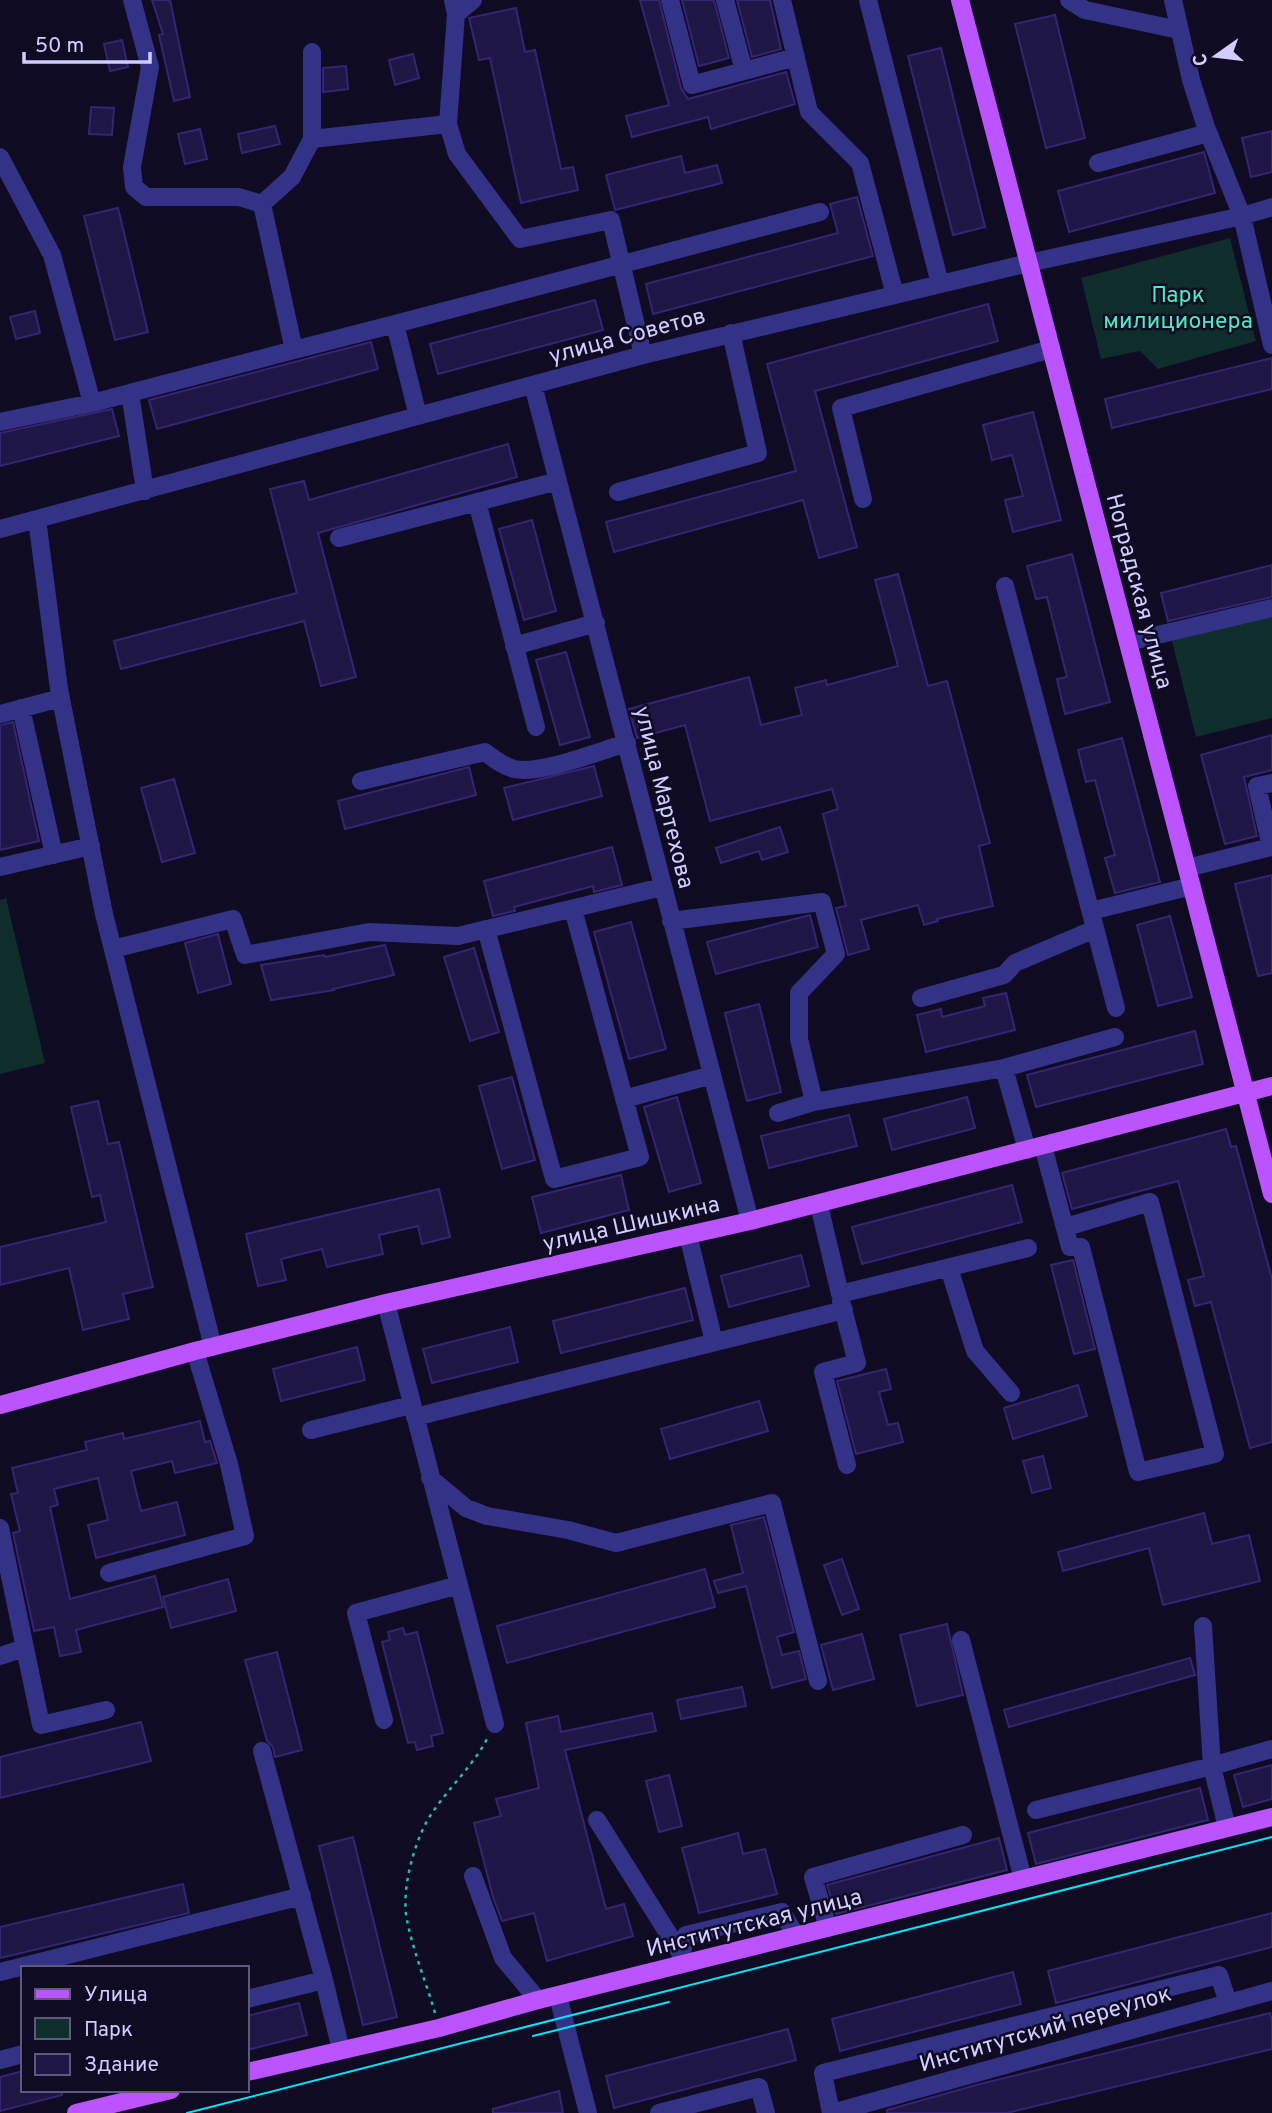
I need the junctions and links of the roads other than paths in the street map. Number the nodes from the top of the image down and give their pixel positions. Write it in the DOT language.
graph roads {
  1 [pos="132,0"];
  2 [pos="473,0"];
  3 [pos="670,0"];
  4 [pos="725,0"];
  5 [pos="782,0"];
  6 [pos="868,0"];
  7 [pos="960,0"];
  8 [pos="1069,0"];
  9 [pos="1173,0"];
  10 [pos="454,7"];
  11 [pos="1179,30"];
  12 [pos="312,52"];
  13 [pos="796,57"];
  14 [pos="744,71"];
  15 [pos="448,124"];
  16 [pos="1208,133"];
  17 [pos="312,139"];
  18 [pos="0,157"];
  19 [pos="1098,163"];
  20 [pos="262,204"];
  21 [pos="1272,207"];
  22 [pos="820,212"];
  23 [pos="1242,216"];
  24 [pos="621,263"];
  25 [pos="1029,263"];
  26 [pos="940,284"];
  27 [pos="895,295"];
  28 [pos="395,324"];
  29 [pos="731,333"];
  30 [pos="1272,345"];
  31 [pos="1051,349"];
  32 [pos="294,350"];
  33 [pos="643,355"];
  34 [pos="533,385"];
  35 [pos="130,393"];
  36 [pos="92,403"];
  37 [pos="418,416"];
  38 [pos="0,422"];
  39 [pos="558,481"];
  40 [pos="145,491"];
  41 [pos="618,492"];
  42 [pos="863,499"];
  43 [pos="477,502"];
  44 [pos="37,519"];
  45 [pos="0,529"];
  46 [pos="339,538"];
  47 [pos="1005,586"];
  48 [pos="1272,608"];
  49 [pos="596,623"];
  50 [pos="1128,642"];
  51 [pos="514,646"];
  52 [pos="61,698"];
  53 [pos="21,708"];
  54 [pos="0,714"];
  55 [pos="536,727"];
  56 [pos="627,743"];
  57 [pos="361,781"];
  58 [pos="1272,783"];
  59 [pos="91,846"];
  60 [pos="54,855"];
  61 [pos="0,867"];
  62 [pos="1187,868"];
  63 [pos="1192,886"];
  64 [pos="662,887"];
  65 [pos="573,909"];
  66 [pos="1091,911"];
  67 [pos="671,921"];
  68 [pos="486,929"];
  69 [pos="1096,929"];
  70 [pos="113,949"];
  71 [pos="921,998"];
  72 [pos="1116,1008"];
  73 [pos="1115,1037"];
  74 [pos="1004,1068"];
  75 [pos="712,1075"];
  76 [pos="1272,1086"];
  77 [pos="1246,1093"];
  78 [pos="624,1098"];
  79 [pos="814,1102"];
  80 [pos="779,1113"];
  81 [pos="1035,1148"];
  82 [pos="1272,1194"];
  83 [pos="819,1205"];
  84 [pos="750,1222"];
  85 [pos="1066,1227"];
  86 [pos="688,1235"];
  87 [pos="1028,1248"];
  88 [pos="949,1268"];
  89 [pos="842,1302"];
  90 [pos="386,1303"];
  91 [pos="714,1342"];
  92 [pos="213,1347"];
  93 [pos="195,1351"];
  94 [pos="1011,1393"];
  95 [pos="0,1405"];
  96 [pos="413,1411"];
  97 [pos="311,1430"];
  98 [pos="847,1465"];
  99 [pos="430,1478"];
  100 [pos="0,1528"];
  101 [pos="109,1573"];
  102 [pos="458,1585"];
  103 [pos="1203,1626"];
  104 [pos="961,1640"];
  105 [pos="25,1648"];
  106 [pos="0,1656"];
  107 [pos="818,1681"];
  108 [pos="106,1710"];
  109 [pos="384,1720"];
  110 [pos="495,1724"];
  111 [pos="1272,1749"];
  112 [pos="262,1751"];
  113 [pos="1212,1766"];
  114 [pos="1036,1810"];
  115 [pos="1272,1817"];
  116 [pos="597,1820"];
  117 [pos="1227,1828"];
  118 [pos="963,1835"];
  119 [pos="473,1877"];
  120 [pos="1023,1879"];
  121 [pos="302,1896"];
  122 [pos="828,1928"];
  123 [pos="796,1936"];
  124 [pos="680,1959"];
  125 [pos="24,1966"];
  126 [pos="21,1967"];
  127 [pos="0,1972"];
  128 [pos="324,1980"];
  129 [pos="1272,1991"];
  130 [pos="558,1996"];
  131 [pos="248,1999"];
  132 [pos="538,2000"];
  133 [pos="1228,2003"];
  134 [pos="341,2050"];
  135 [pos="21,2055"];
  136 [pos="0,2060"];
  137 [pos="248,2072"];
  138 [pos="163,2092"];
  139 [pos="76,2113"];
  140 [pos="589,2113"];
  141 [pos="659,2113"];
  142 [pos="766,2113"];
  143 [pos="832,2113"];
  1 -- 20 [label="street"];
  2 -- 10 [label="street"];
  3 -- 14 [label="street"];
  4 -- 14 [label="street"];
  5 -- 13 [label="street"];
  6 -- 26 [label="street"];
  7 -- 25 [label="main road, Ноградская улица"];
  8 -- 11 [label="street"];
  9 -- 11 [label="street"];
  10 -- 15 [label="street"];
  11 -- 16 [label="street"];
  12 -- 17 [label="street"];
  13 -- 14 [label="street"];
  13 -- 27 [label="street"];
  15 -- 17 [label="street"];
  15 -- 24 [label="street"];
  16 -- 19 [label="street"];
  16 -- 23 [label="street"];
  17 -- 20 [label="street"];
  18 -- 36 [label="street"];
  20 -- 32 [label="street"];
  21 -- 23 [label="street, улица Советов"];
  22 -- 24 [label="street"];
  23 -- 25 [label="street, улица Советов"];
  23 -- 30 [label="street"];
  24 -- 28 [label="street"];
  24 -- 33 [label="street"];
  25 -- 26 [label="street, улица Советов"];
  25 -- 31 [label="main road, Ноградская улица"];
  26 -- 27 [label="street, улица Советов"];
  27 -- 29 [label="street, улица Советов"];
  28 -- 32 [label="street"];
  28 -- 37 [label="street"];
  29 -- 33 [label="street, улица Советов"];
  29 -- 41 [label="street"];
  31 -- 42 [label="street"];
  31 -- 50 [label="main road, Ноградская улица"];
  32 -- 35 [label="street"];
  33 -- 34 [label="street, улица Советов"];
  34 -- 37 [label="street, улица Советов"];
  34 -- 39 [label="street, улица Мартехова"];
  35 -- 36 [label="street"];
  35 -- 40 [label="street"];
  36 -- 38 [label="street"];
  37 -- 40 [label="street, улица Советов"];
  39 -- 43 [label="street"];
  39 -- 49 [label="street, улица Мартехова"];
  40 -- 44 [label="street, улица Советов"];
  43 -- 46 [label="street"];
  43 -- 51 [label="street"];
  44 -- 45 [label="street, улица Советов"];
  44 -- 52 [label="street"];
  47 -- 66 [label="street"];
  48 -- 50 [label="street"];
  49 -- 51 [label="street"];
  49 -- 56 [label="street, улица Мартехова"];
  50 -- 62 [label="main road, Ноградская улица"];
  51 -- 55 [label="street"];
  52 -- 53 [label="street"];
  52 -- 59 [label="street"];
  53 -- 54 [label="street"];
  53 -- 60 [label="street"];
  56 -- 57 [label="street"];
  56 -- 64 [label="street, улица Мартехова"];
  58 -- 62 [label="street"];
  59 -- 60 [label="street"];
  59 -- 70 [label="street"];
  60 -- 61 [label="street"];
  62 -- 63 [label="main road, Ноградская улица"];
  63 -- 66 [label="street"];
  63 -- 77 [label="main road, Ноградская улица"];
  64 -- 65 [label="street"];
  64 -- 67 [label="street, улица Мартехова"];
  65 -- 68 [label="street"];
  65 -- 78 [label="street"];
  66 -- 69 [label="street"];
  67 -- 75 [label="street, улица Мартехова"];
  67 -- 79 [label="street"];
  68 -- 70 [label="street"];
  68 -- 78 [label="street"];
  69 -- 71 [label="street"];
  69 -- 72 [label="street"];
  70 -- 92 [label="street"];
  73 -- 74 [label="street"];
  74 -- 79 [label="street"];
  74 -- 81 [label="street"];
  75 -- 78 [label="street"];
  75 -- 84 [label="street, улица Мартехова"];
  76 -- 77 [label="main road, улица Шишкина"];
  77 -- 81 [label="main road, улица Шишкина"];
  77 -- 82 [label="main road, Ноградская улица"];
  79 -- 80 [label="street"];
  81 -- 83 [label="main road, улица Шишкина"];
  81 -- 85 [label="street"];
  83 -- 84 [label="main road, улица Шишкина"];
  83 -- 89 [label="street"];
  84 -- 86 [label="main road, улица Шишкина"];
  85 -- 85 [label="street"];
  86 -- 90 [label="main road, улица Шишкина"];
  86 -- 91 [label="street"];
  87 -- 88 [label="street"];
  88 -- 89 [label="street"];
  88 -- 94 [label="street"];
  89 -- 91 [label="street"];
  89 -- 98 [label="street"];
  90 -- 92 [label="main road, улица Шишкина"];
  90 -- 96 [label="street"];
  91 -- 96 [label="street"];
  92 -- 93 [label="main road, улица Шишкина"];
  93 -- 95 [label="main road, улица Шишкина"];
  93 -- 101 [label="street"];
  96 -- 97 [label="street"];
  96 -- 99 [label="street"];
  99 -- 102 [label="street"];
  99 -- 107 [label="street"];
  100 -- 105 [label="street"];
  102 -- 109 [label="street"];
  102 -- 110 [label="street"];
  103 -- 113 [label="street"];
  104 -- 120 [label="street"];
  105 -- 106 [label="street"];
  105 -- 108 [label="street"];
  111 -- 113 [label="street"];
  112 -- 121 [label="street"];
  113 -- 114 [label="street"];
  113 -- 117 [label="street"];
  115 -- 117 [label="main road, Институтская улица"];
  116 -- 124 [label="street"];
  117 -- 120 [label="main road, Институтская улица"];
  118 -- 122 [label="street"];
  119 -- 132 [label="street"];
  120 -- 122 [label="main road, Институтская улица"];
  121 -- 125 [label="street"];
  121 -- 128 [label="street"];
  122 -- 123 [label="main road, Институтская улица"];
  123 -- 124 [label="main road, Институтская улица"];
  123 -- 124 [label="street"];
  124 -- 130 [label="main road, Институтская улица"];
  126 -- 127 [label="street"];
  128 -- 131 [label="street"];
  128 -- 134 [label="street"];
  129 -- 133 [label="street, Институтский переулок"];
  130 -- 132 [label="main road, Институтская улица"];
  130 -- 140 [label="street"];
  132 -- 134 [label="main road, Институтская улица"];
  133 -- 143 [label="street, Институтский переулок"];
  133 -- 143 [label="street"];
  134 -- 137 [label="main road, Институтская улица"];
  135 -- 136 [label="street"];
  138 -- 139 [label="main road"];
  141 -- 142 [label="street"];
}
